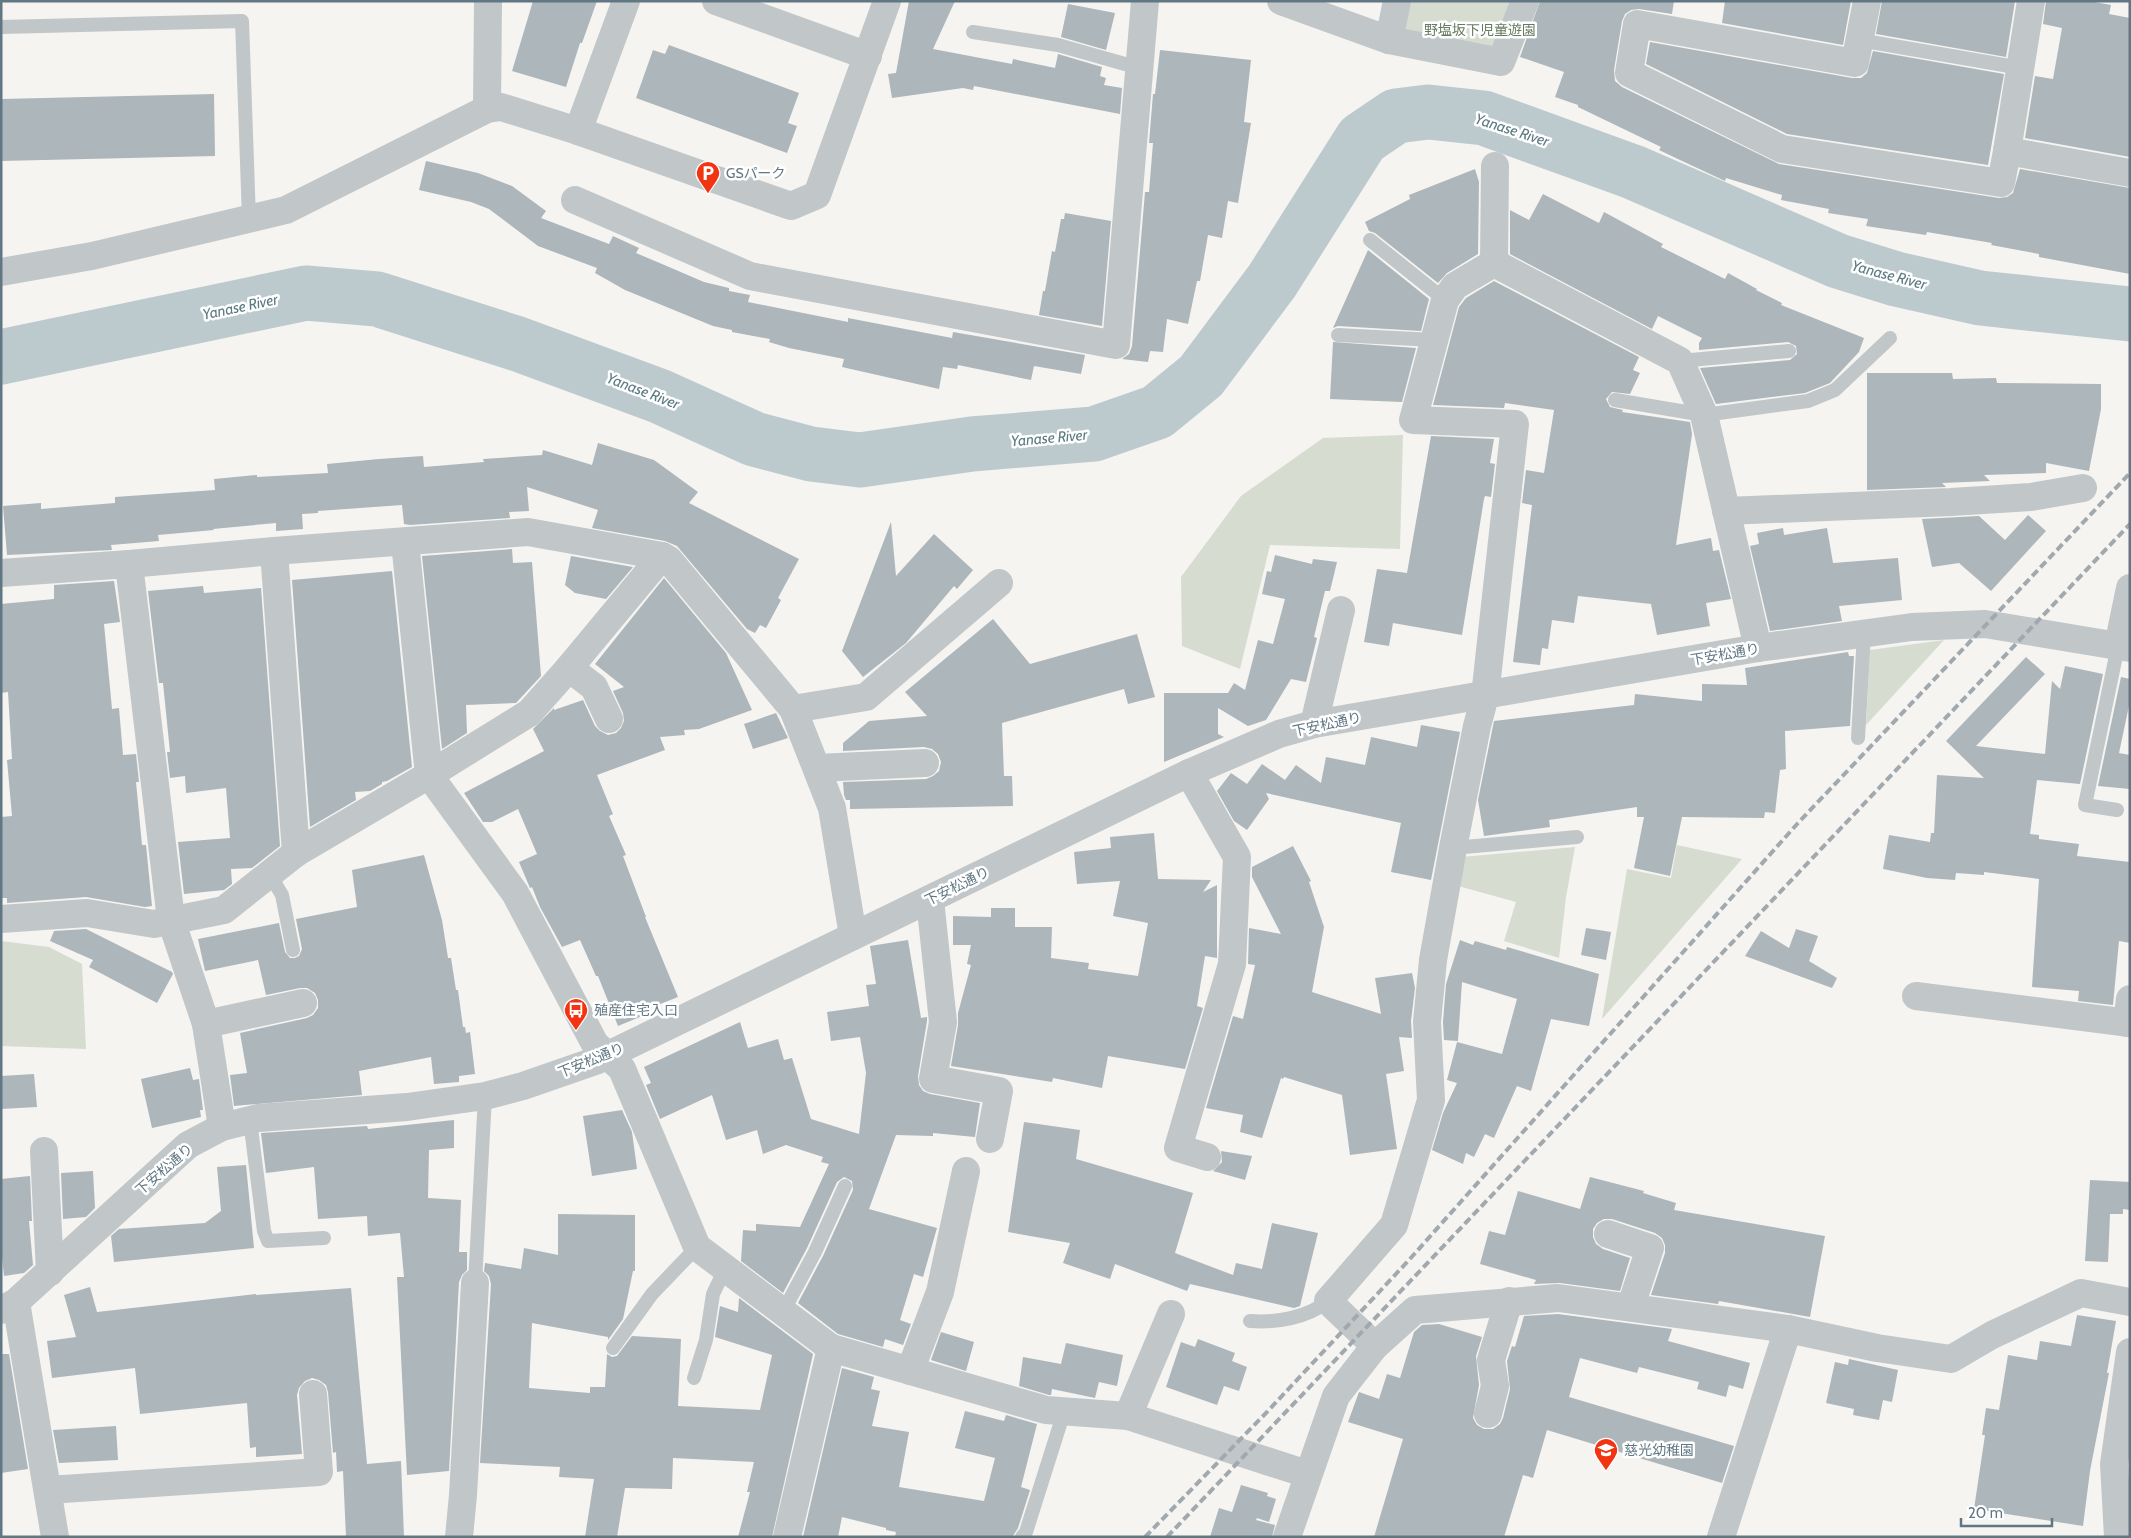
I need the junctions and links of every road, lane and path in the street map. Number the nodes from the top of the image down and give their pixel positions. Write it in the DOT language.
graph roads {
  1 [pos="488,1"];
  2 [pos="626,1"];
  3 [pos="716,1"];
  4 [pos="888,1"];
  5 [pos="1145,1"];
  6 [pos="1281,1"];
  7 [pos="1396,1"];
  8 [pos="1525,1"];
  9 [pos="1867,1"];
  10 [pos="2031,1"];
  11 [pos="1,27"];
  12 [pos="973,32"];
  13 [pos="1389,40"];
  14 [pos="1859,40"];
  15 [pos="868,56"];
  16 [pos="1139,68"];
  17 [pos="2021,68"];
  18 [pos="487,109"];
  19 [pos="578,132"];
  20 [pos="2007,151"];
  21 [pos="1495,166"];
  22 [pos="2130,173"];
  23 [pos="575,200"];
  24 [pos="248,219"];
  25 [pos="1370,240"];
  26 [pos="1494,263"];
  27 [pos="1,272"];
  28 [pos="1445,300"];
  29 [pos="1338,335"];
  30 [pos="1890,338"];
  31 [pos="1434,340"];
  32 [pos="1789,352"];
  33 [pos="1680,361"];
  34 [pos="1615,400"];
  35 [pos="1704,415"];
  36 [pos="2083,488"];
  37 [pos="1726,511"];
  38 [pos="405,542"];
  39 [pos="274,551"];
  40 [pos="662,556"];
  41 [pos="129,564"];
  42 [pos="1,573"];
  43 [pos="999,584"];
  44 [pos="2130,588"];
  45 [pos="1340,610"];
  46 [pos="1864,634"];
  47 [pos="2124,647"];
  48 [pos="1758,648"];
  49 [pos="569,668"];
  50 [pos="1485,696"];
  51 [pos="793,709"];
  52 [pos="609,719"];
  53 [pos="1314,724"];
  54 [pos="1858,738"];
  55 [pos="925,763"];
  56 [pos="817,768"];
  57 [pos="1189,773"];
  58 [pos="430,775"];
  59 [pos="2117,810"];
  60 [pos="1576,837"];
  61 [pos="1453,848"];
  62 [pos="296,853"];
  63 [pos="269,873"];
  64 [pos="930,900"];
  65 [pos="1,919"];
  66 [pos="171,920"];
  67 [pos="852,936"];
  68 [pos="293,950"];
  69 [pos="1916,996"];
  70 [pos="303,1003"];
  71 [pos="2129,1015"];
  72 [pos="206,1024"];
  73 [pos="607,1056"];
  74 [pos="485,1096"];
  75 [pos="250,1120"];
  76 [pos="222,1127"];
  77 [pos="990,1139"];
  78 [pos="44,1151"];
  79 [pos="1207,1157"];
  80 [pos="966,1171"];
  81 [pos="845,1186"];
  82 [pos="1608,1234"];
  83 [pos="324,1238"];
  84 [pos="696,1247"];
  85 [pos="725,1269"];
  86 [pos="50,1272"];
  87 [pos="475,1283"];
  88 [pos="1328,1301"];
  89 [pos="1509,1301"];
  90 [pos="2130,1302"];
  91 [pos="9,1306"];
  92 [pos="1630,1306"];
  93 [pos="783,1312"];
  94 [pos="1171,1314"];
  95 [pos="1250,1321"];
  96 [pos="1788,1329"];
  97 [pos="1375,1346"];
  98 [pos="613,1348"];
  99 [pos="831,1348"];
  100 [pos="2130,1352"];
  101 [pos="910,1371"];
  102 [pos="694,1378"];
  103 [pos="313,1394"];
  104 [pos="1064,1412"];
  105 [pos="1488,1414"];
  106 [pos="1128,1416"];
  107 [pos="1307,1474"];
  108 [pos="48,1490"];
  109 [pos="56,1537"];
  110 [pos="459,1537"];
  111 [pos="787,1537"];
  112 [pos="1022,1537"];
  113 [pos="1287,1537"];
  114 [pos="1721,1537"];
  115 [pos="2118,1537"];
  1 -- 18 [label="street"];
  2 -- 19 [label="street"];
  3 -- 15 [label="street"];
  4 -- 15 [label="street"];
  5 -- 16 [label="street"];
  6 -- 13 [label="street"];
  7 -- 13 [label="street"];
  8 -- 13 [label="street"];
  9 -- 14 [label="street"];
  10 -- 17 [label="street"];
  11 -- 24 [label="lane"];
  12 -- 16 [label="lane"];
  14 -- 17 [label="lane"];
  14 -- 20 [label="street"];
  15 -- 19 [label="street"];
  16 -- 23 [label="street"];
  17 -- 20 [label="street"];
  18 -- 19 [label="street"];
  18 -- 24 [label="street"];
  20 -- 22 [label="street"];
  21 -- 26 [label="street"];
  24 -- 27 [label="street"];
  25 -- 28 [label="lane"];
  26 -- 28 [label="street"];
  26 -- 33 [label="street"];
  28 -- 31 [label="street"];
  29 -- 31 [label="lane"];
  30 -- 35 [label="lane"];
  31 -- 50 [label="street"];
  32 -- 33 [label="lane"];
  33 -- 35 [label="street"];
  34 -- 35 [label="lane"];
  35 -- 37 [label="street"];
  36 -- 37 [label="street"];
  37 -- 48 [label="street"];
  38 -- 39 [label="street"];
  38 -- 40 [label="street"];
  38 -- 58 [label="street"];
  39 -- 41 [label="street"];
  39 -- 62 [label="street"];
  40 -- 49 [label="street"];
  40 -- 51 [label="street"];
  41 -- 42 [label="street"];
  41 -- 66 [label="street"];
  43 -- 51 [label="street"];
  44 -- 47 [label="street"];
  45 -- 53 [label="street"];
  46 -- 47 [label="street, 下安松通り"];
  46 -- 48 [label="street, 下安松通り"];
  46 -- 54 [label="lane"];
  47 -- 59 [label="lane"];
  48 -- 50 [label="street, 下安松通り"];
  49 -- 52 [label="street"];
  49 -- 58 [label="street"];
  50 -- 53 [label="street, 下安松通り"];
  50 -- 61 [label="street"];
  51 -- 56 [label="street"];
  53 -- 57 [label="street, 下安松通り"];
  55 -- 56 [label="street"];
  56 -- 67 [label="street"];
  57 -- 64 [label="street, 下安松通り"];
  57 -- 79 [label="street"];
  58 -- 62 [label="street"];
  58 -- 73 [label="street"];
  60 -- 61 [label="lane"];
  61 -- 88 [label="street"];
  62 -- 63 [label="street"];
  63 -- 66 [label="street"];
  63 -- 68 [label="lane"];
  64 -- 67 [label="street, 下安松通り"];
  64 -- 77 [label="street"];
  65 -- 66 [label="street"];
  66 -- 72 [label="street"];
  67 -- 73 [label="street, 下安松通り"];
  69 -- 71 [label="street"];
  70 -- 72 [label="street"];
  72 -- 76 [label="street"];
  73 -- 74 [label="street, 下安松通り"];
  73 -- 84 [label="street"];
  74 -- 75 [label="street, 下安松通り"];
  74 -- 87 [label="lane"];
  75 -- 76 [label="street, 下安松通り"];
  75 -- 83 [label="lane"];
  76 -- 86 [label="street, 下安松通り"];
  78 -- 86 [label="street"];
  80 -- 101 [label="street"];
  81 -- 93 [label="lane"];
  82 -- 92 [label="street"];
  84 -- 85 [label="street"];
  84 -- 98 [label="lane"];
  85 -- 93 [label="street"];
  85 -- 102 [label="lane"];
  86 -- 91 [label="street, 下安松通り"];
  87 -- 110 [label="street"];
  88 -- 95 [label="lane"];
  88 -- 97 [label="street"];
  89 -- 92 [label="street"];
  89 -- 97 [label="street"];
  89 -- 105 [label="street"];
  90 -- 96 [label="street"];
  91 -- 108 [label="street"];
  92 -- 96 [label="street"];
  93 -- 99 [label="street"];
  94 -- 106 [label="street"];
  96 -- 114 [label="street"];
  97 -- 107 [label="street"];
  99 -- 101 [label="street"];
  99 -- 111 [label="street"];
  100 -- 115 [label="street"];
  101 -- 104 [label="street"];
  103 -- 108 [label="street"];
  104 -- 106 [label="street"];
  104 -- 112 [label="lane"];
  106 -- 107 [label="street"];
  107 -- 113 [label="street"];
  108 -- 109 [label="street"];
}
